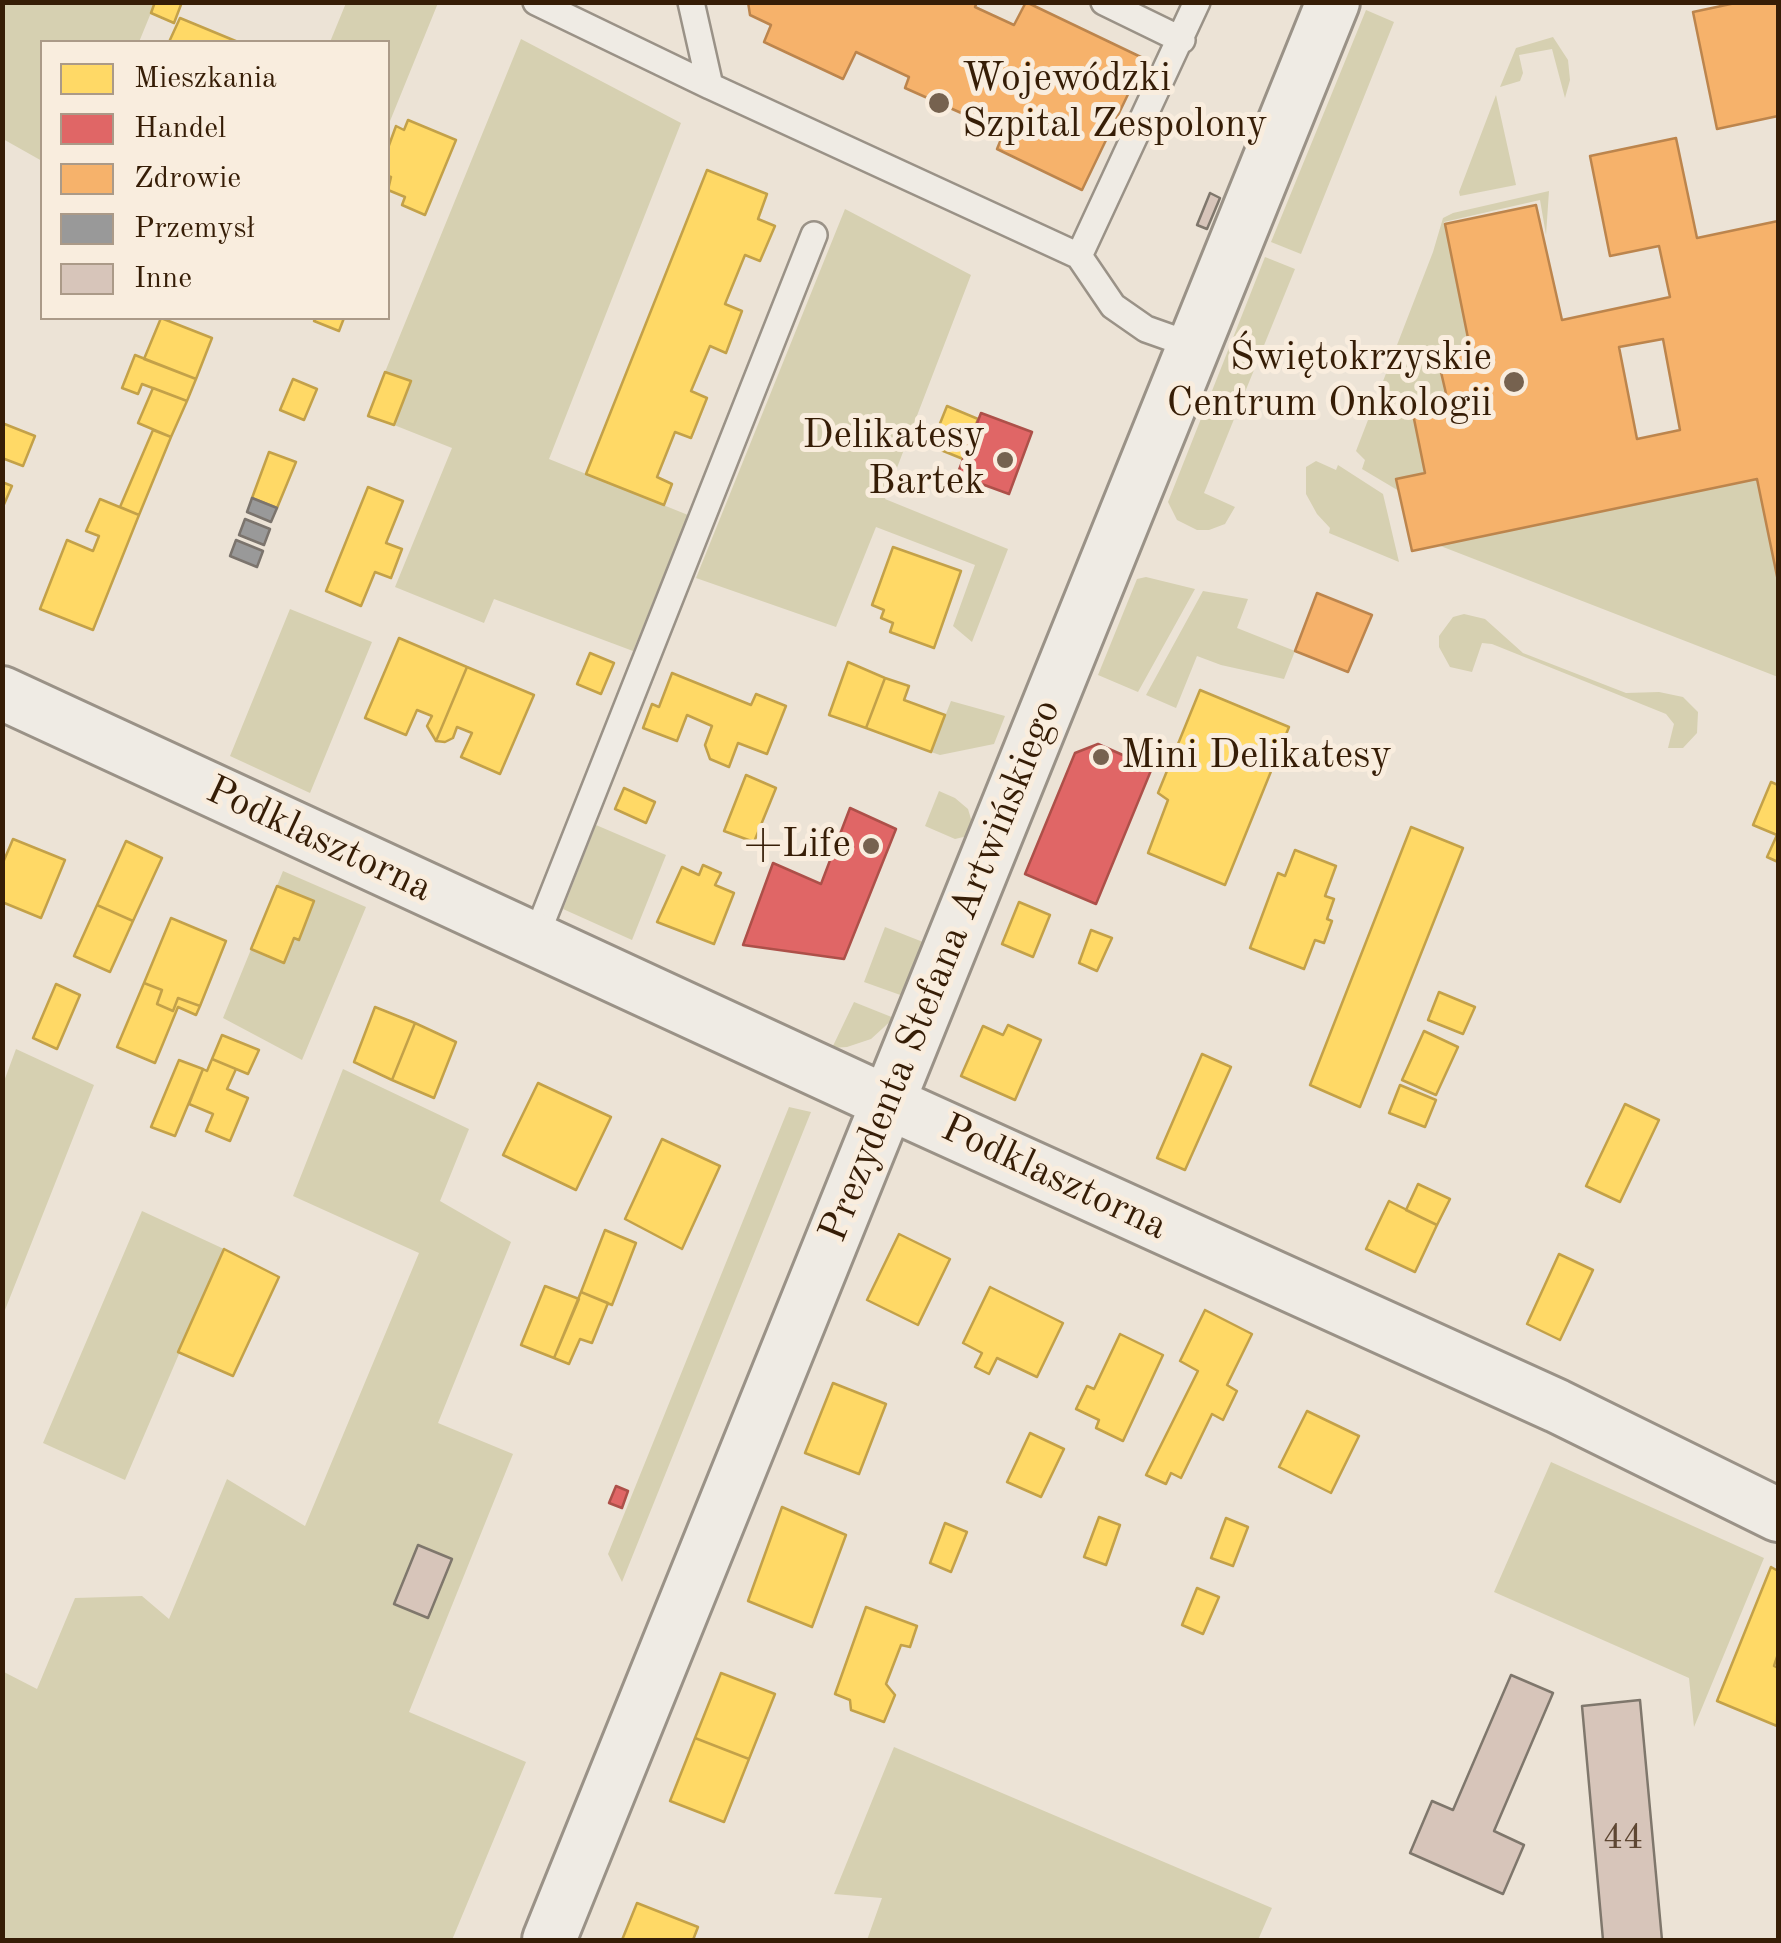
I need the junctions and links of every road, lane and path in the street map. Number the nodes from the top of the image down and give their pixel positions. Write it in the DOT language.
graph roads {
  1 [pos="536,2"];
  2 [pos="692,2"];
  3 [pos="1104,2"];
  4 [pos="1197,2"];
  5 [pos="1333,2"];
  6 [pos="1182,40"];
  7 [pos="710,86"];
  8 [pos="814,235"];
  9 [pos="1079,256"];
  10 [pos="1194,346"];
  11 [pos="2,693"];
  12 [pos="535,939"];
  13 [pos="887,1102"];
  14 [pos="1778,1515"];
  15 [pos="549,1940"];
  1 -- 7 [label="lane"];
  2 -- 7 [label="lane"];
  3 -- 6 [label="lane"];
  4 -- 6 [label="lane"];
  5 -- 10 [label="street, Prezydenta Stefana Artwińskiego"];
  6 -- 9 [label="lane"];
  7 -- 9 [label="lane"];
  8 -- 12 [label="lane"];
  9 -- 10 [label="lane"];
  10 -- 13 [label="street, Prezydenta Stefana Artwińskiego"];
  11 -- 12 [label="street, Podklasztorna"];
  12 -- 13 [label="street, Podklasztorna"];
  13 -- 14 [label="street, Podklasztorna"];
  13 -- 15 [label="street, Prezydenta Stefana Artwińskiego"];
}
